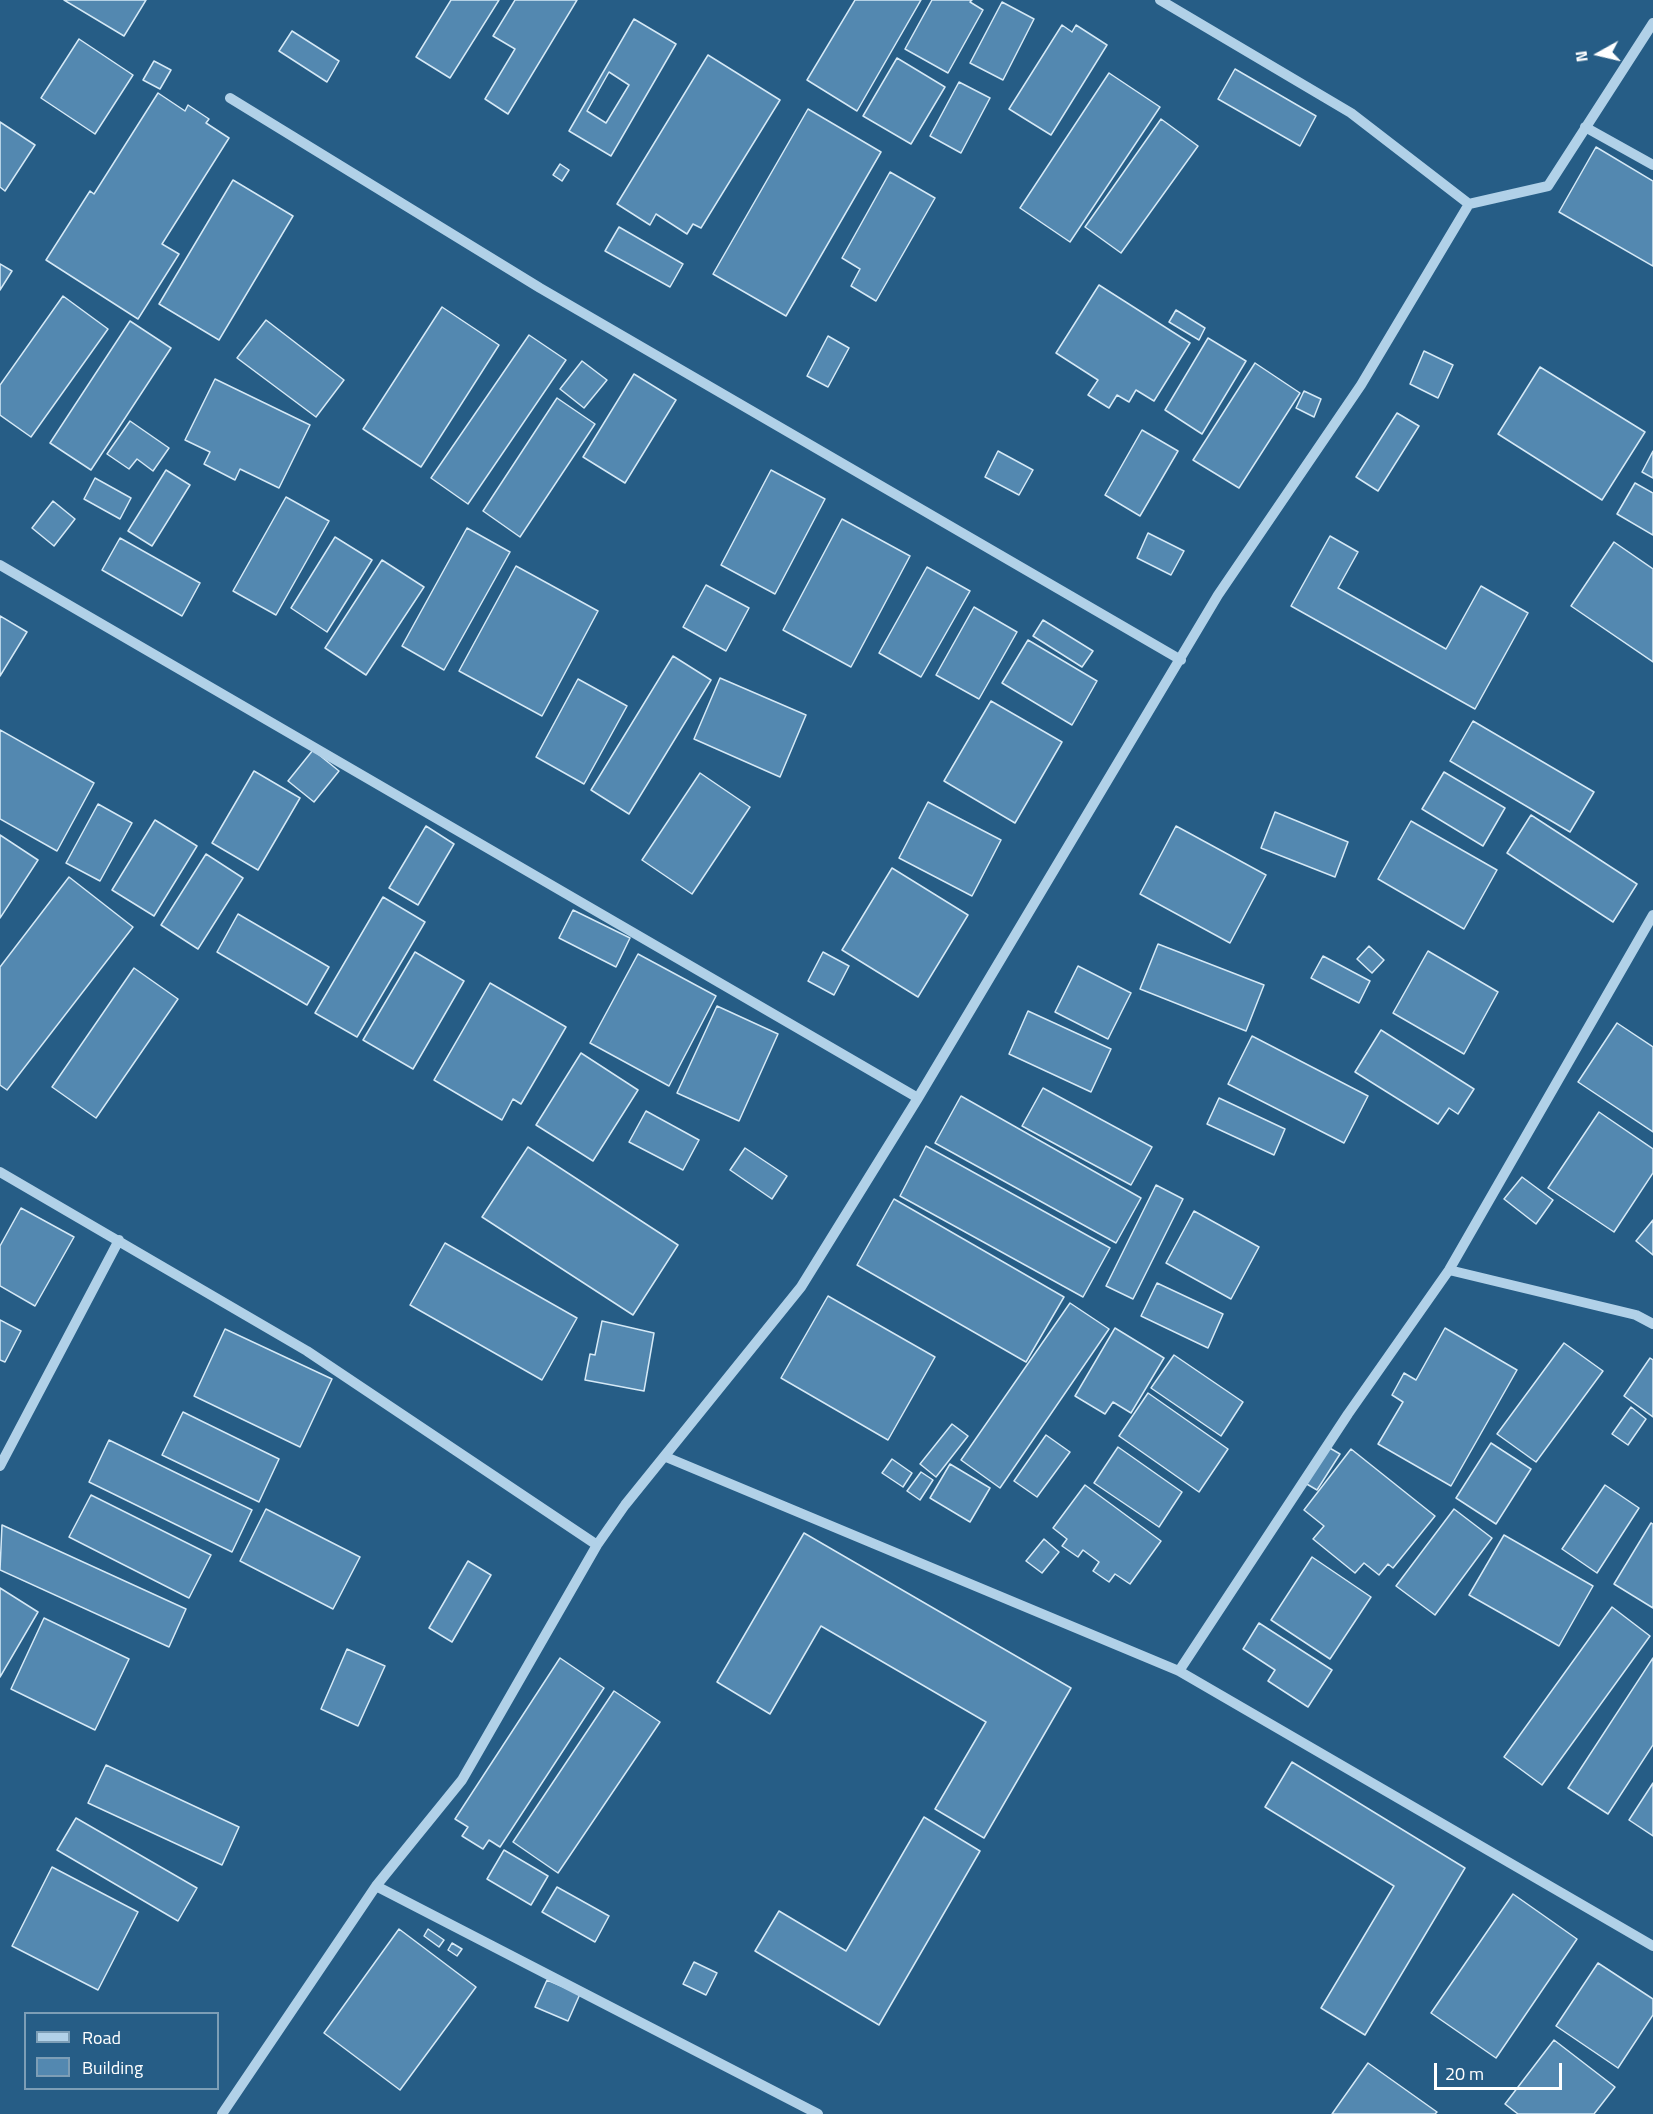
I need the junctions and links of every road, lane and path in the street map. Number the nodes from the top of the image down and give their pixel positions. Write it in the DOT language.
graph roads {
  1 [pos="1160,0"];
  2 [pos="1653,23"];
  3 [pos="230,99"];
  4 [pos="1584,127"];
  5 [pos="1653,165"];
  6 [pos="1469,204"];
  7 [pos="0,565"];
  8 [pos="1181,660"];
  9 [pos="1653,915"];
  10 [pos="918,1098"];
  11 [pos="0,1172"];
  12 [pos="119,1240"];
  13 [pos="1449,1270"];
  14 [pos="1653,1324"];
  15 [pos="666,1457"];
  16 [pos="0,1466"];
  17 [pos="597,1545"];
  18 [pos="1179,1671"];
  19 [pos="376,1886"];
  20 [pos="1653,1946"];
  21 [pos="222,2114"];
  22 [pos="818,2114"];
  1 -- 6 [label="street"];
  2 -- 4 [label="street"];
  3 -- 8 [label="street"];
  4 -- 5 [label="street"];
  4 -- 6 [label="street"];
  6 -- 8 [label="street"];
  7 -- 10 [label="street"];
  8 -- 10 [label="street"];
  9 -- 13 [label="street"];
  10 -- 15 [label="street"];
  11 -- 12 [label="street"];
  12 -- 16 [label="street"];
  12 -- 17 [label="street"];
  13 -- 14 [label="street"];
  13 -- 18 [label="street"];
  15 -- 17 [label="street"];
  15 -- 18 [label="street"];
  17 -- 19 [label="street"];
  18 -- 20 [label="street"];
  19 -- 21 [label="street"];
  19 -- 22 [label="street"];
}
